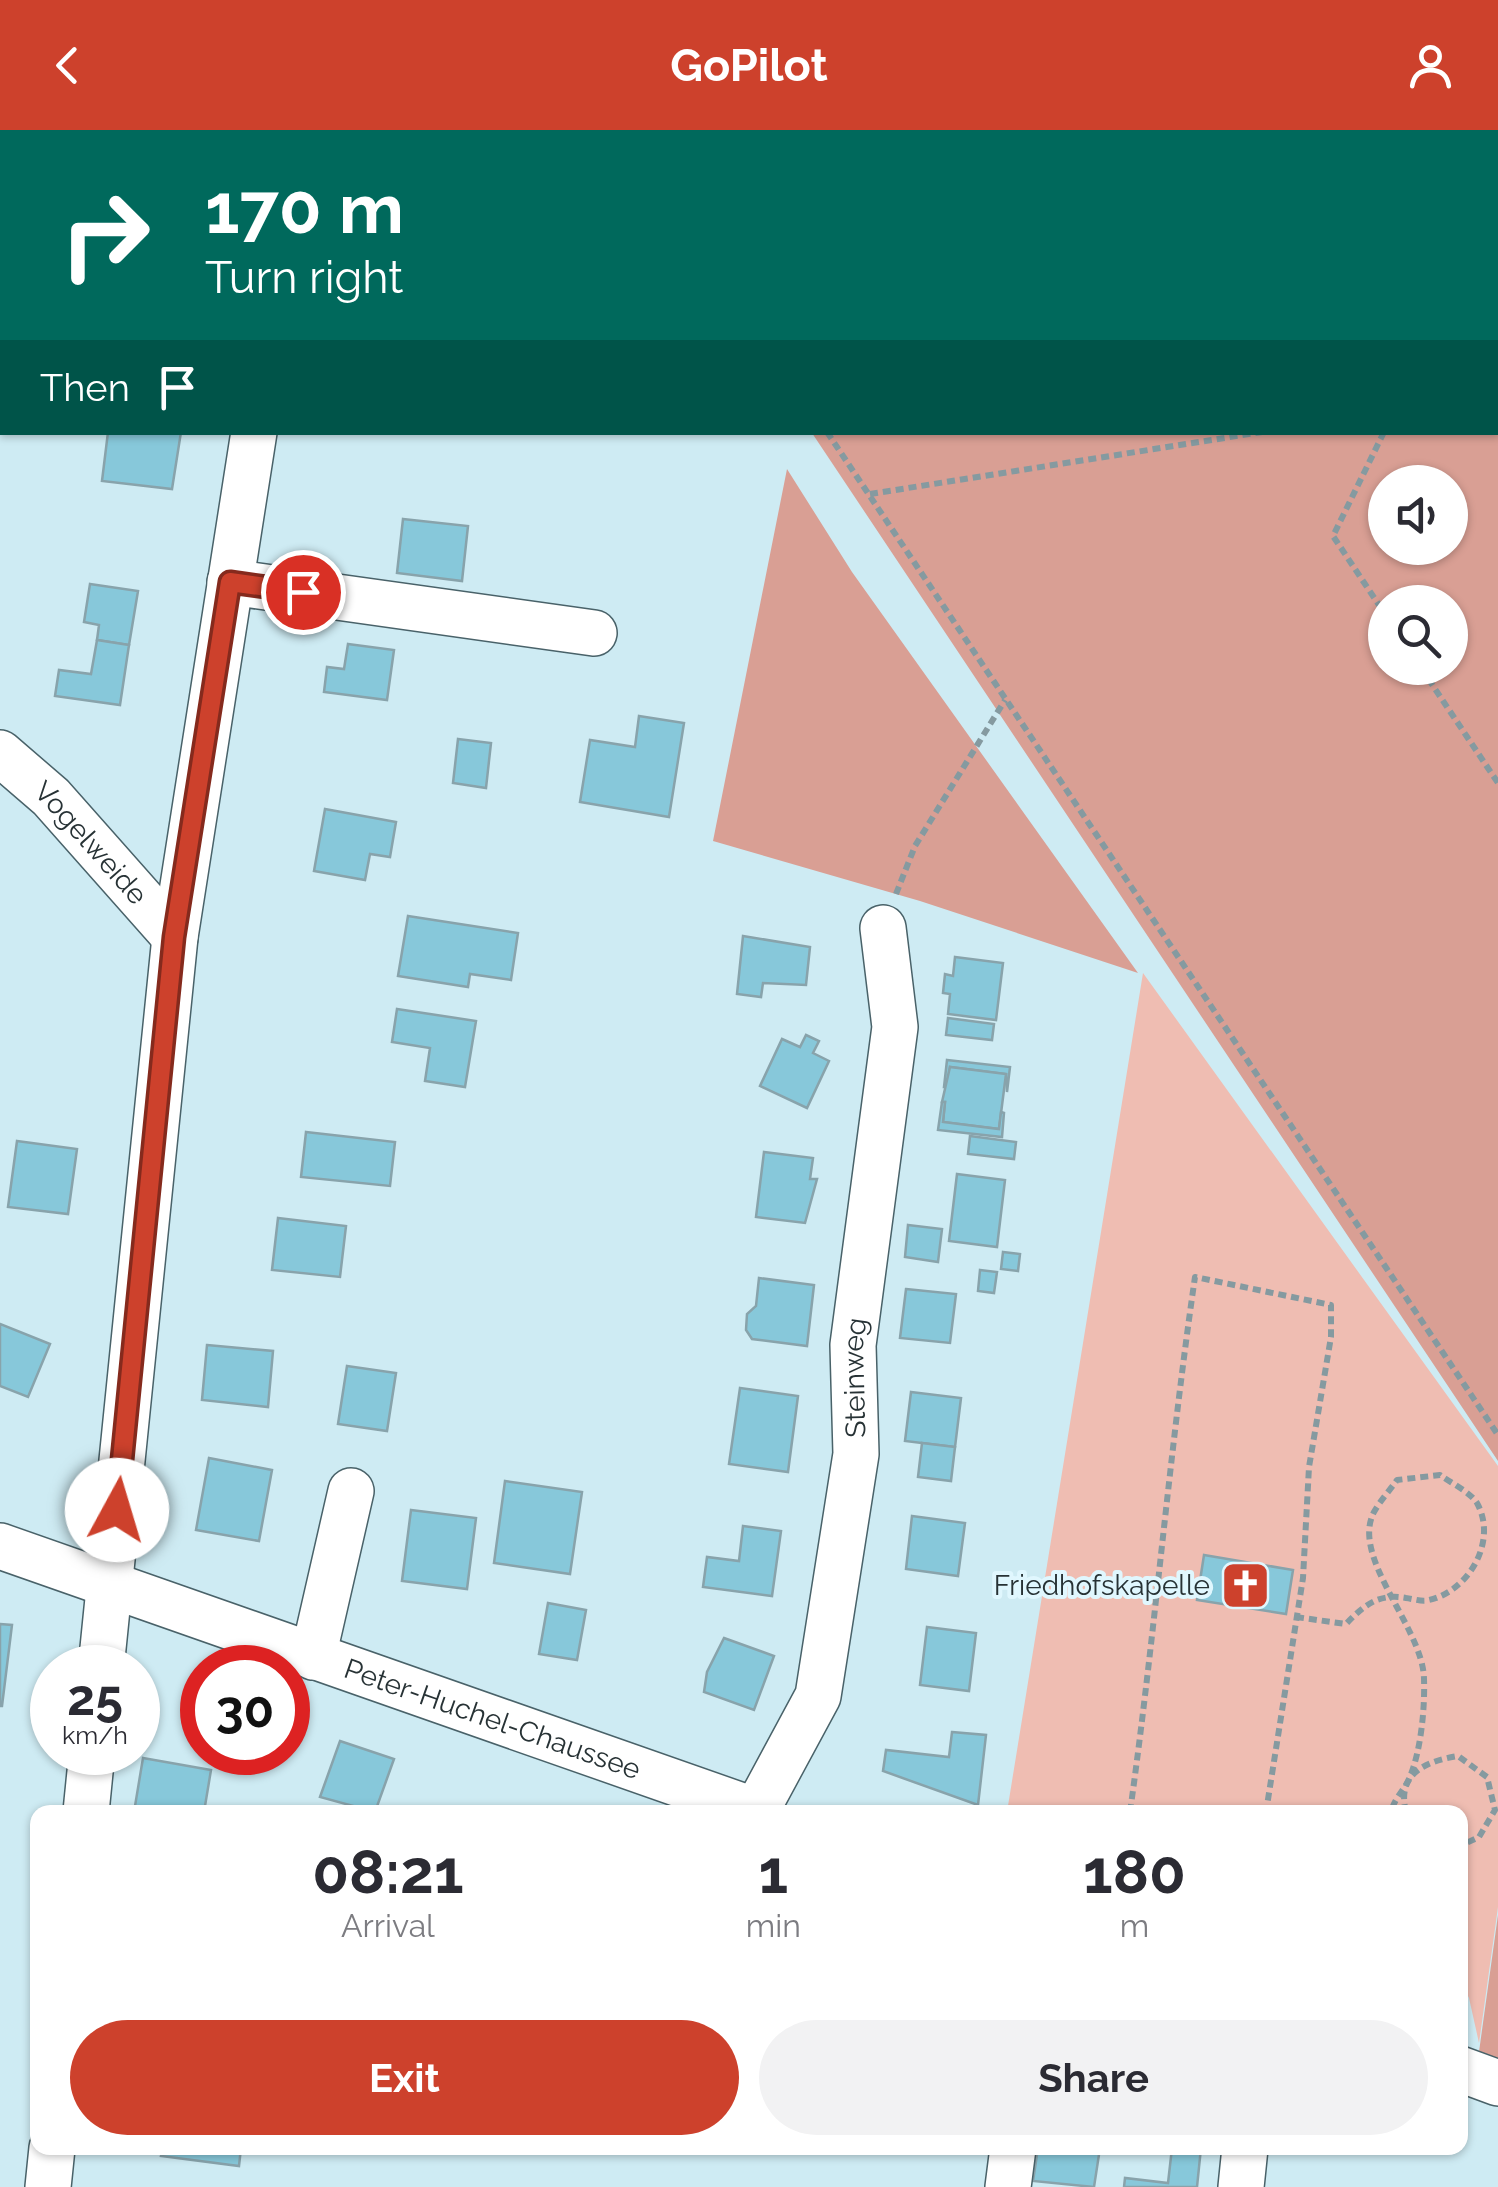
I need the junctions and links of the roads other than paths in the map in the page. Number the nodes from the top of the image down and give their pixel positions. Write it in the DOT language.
graph roads {
  1 [pos="254,435"];
  2 [pos="230,582"];
  3 [pos="594,633"];
  4 [pos="0,753"];
  5 [pos="883,928"];
  6 [pos="174,937"];
  7 [pos="351,1491"];
  8 [pos="0,1546"];
  9 [pos="109,1586"];
  10 [pos="103,1645"];
  11 [pos="313,1657"];
  12 [pos="90,1775"];
  13 [pos="87,1805"];
  14 [pos="726,1805"];
  15 [pos="736,1805"];
  16 [pos="1468,2071"];
  17 [pos="1498,2083"];
  18 [pos="51,2155"];
  19 [pos="1011,2155"];
  20 [pos="1244,2155"];
  21 [pos="48,2187"];
  22 [pos="1008,2187"];
  23 [pos="1240,2187"];
  1 -- 2 [label="street"];
  2 -- 3 [label="street"];
  2 -- 6 [label="street"];
  4 -- 6 [label="street, Vogelweide"];
  5 -- 15 [label="street, Steinweg"];
  6 -- 9 [label="street"];
  7 -- 11 [label="street"];
  8 -- 9 [label="street, Peter-Huchel-Chaussee"];
  9 -- 10 [label="street"];
  9 -- 11 [label="street, Peter-Huchel-Chaussee"];
  11 -- 14 [label="street, Peter-Huchel-Chaussee"];
  12 -- 13 [label="street"];
  16 -- 17 [label="street"];
  18 -- 21 [label="street"];
  19 -- 22 [label="street"];
  20 -- 23 [label="street"];
}
